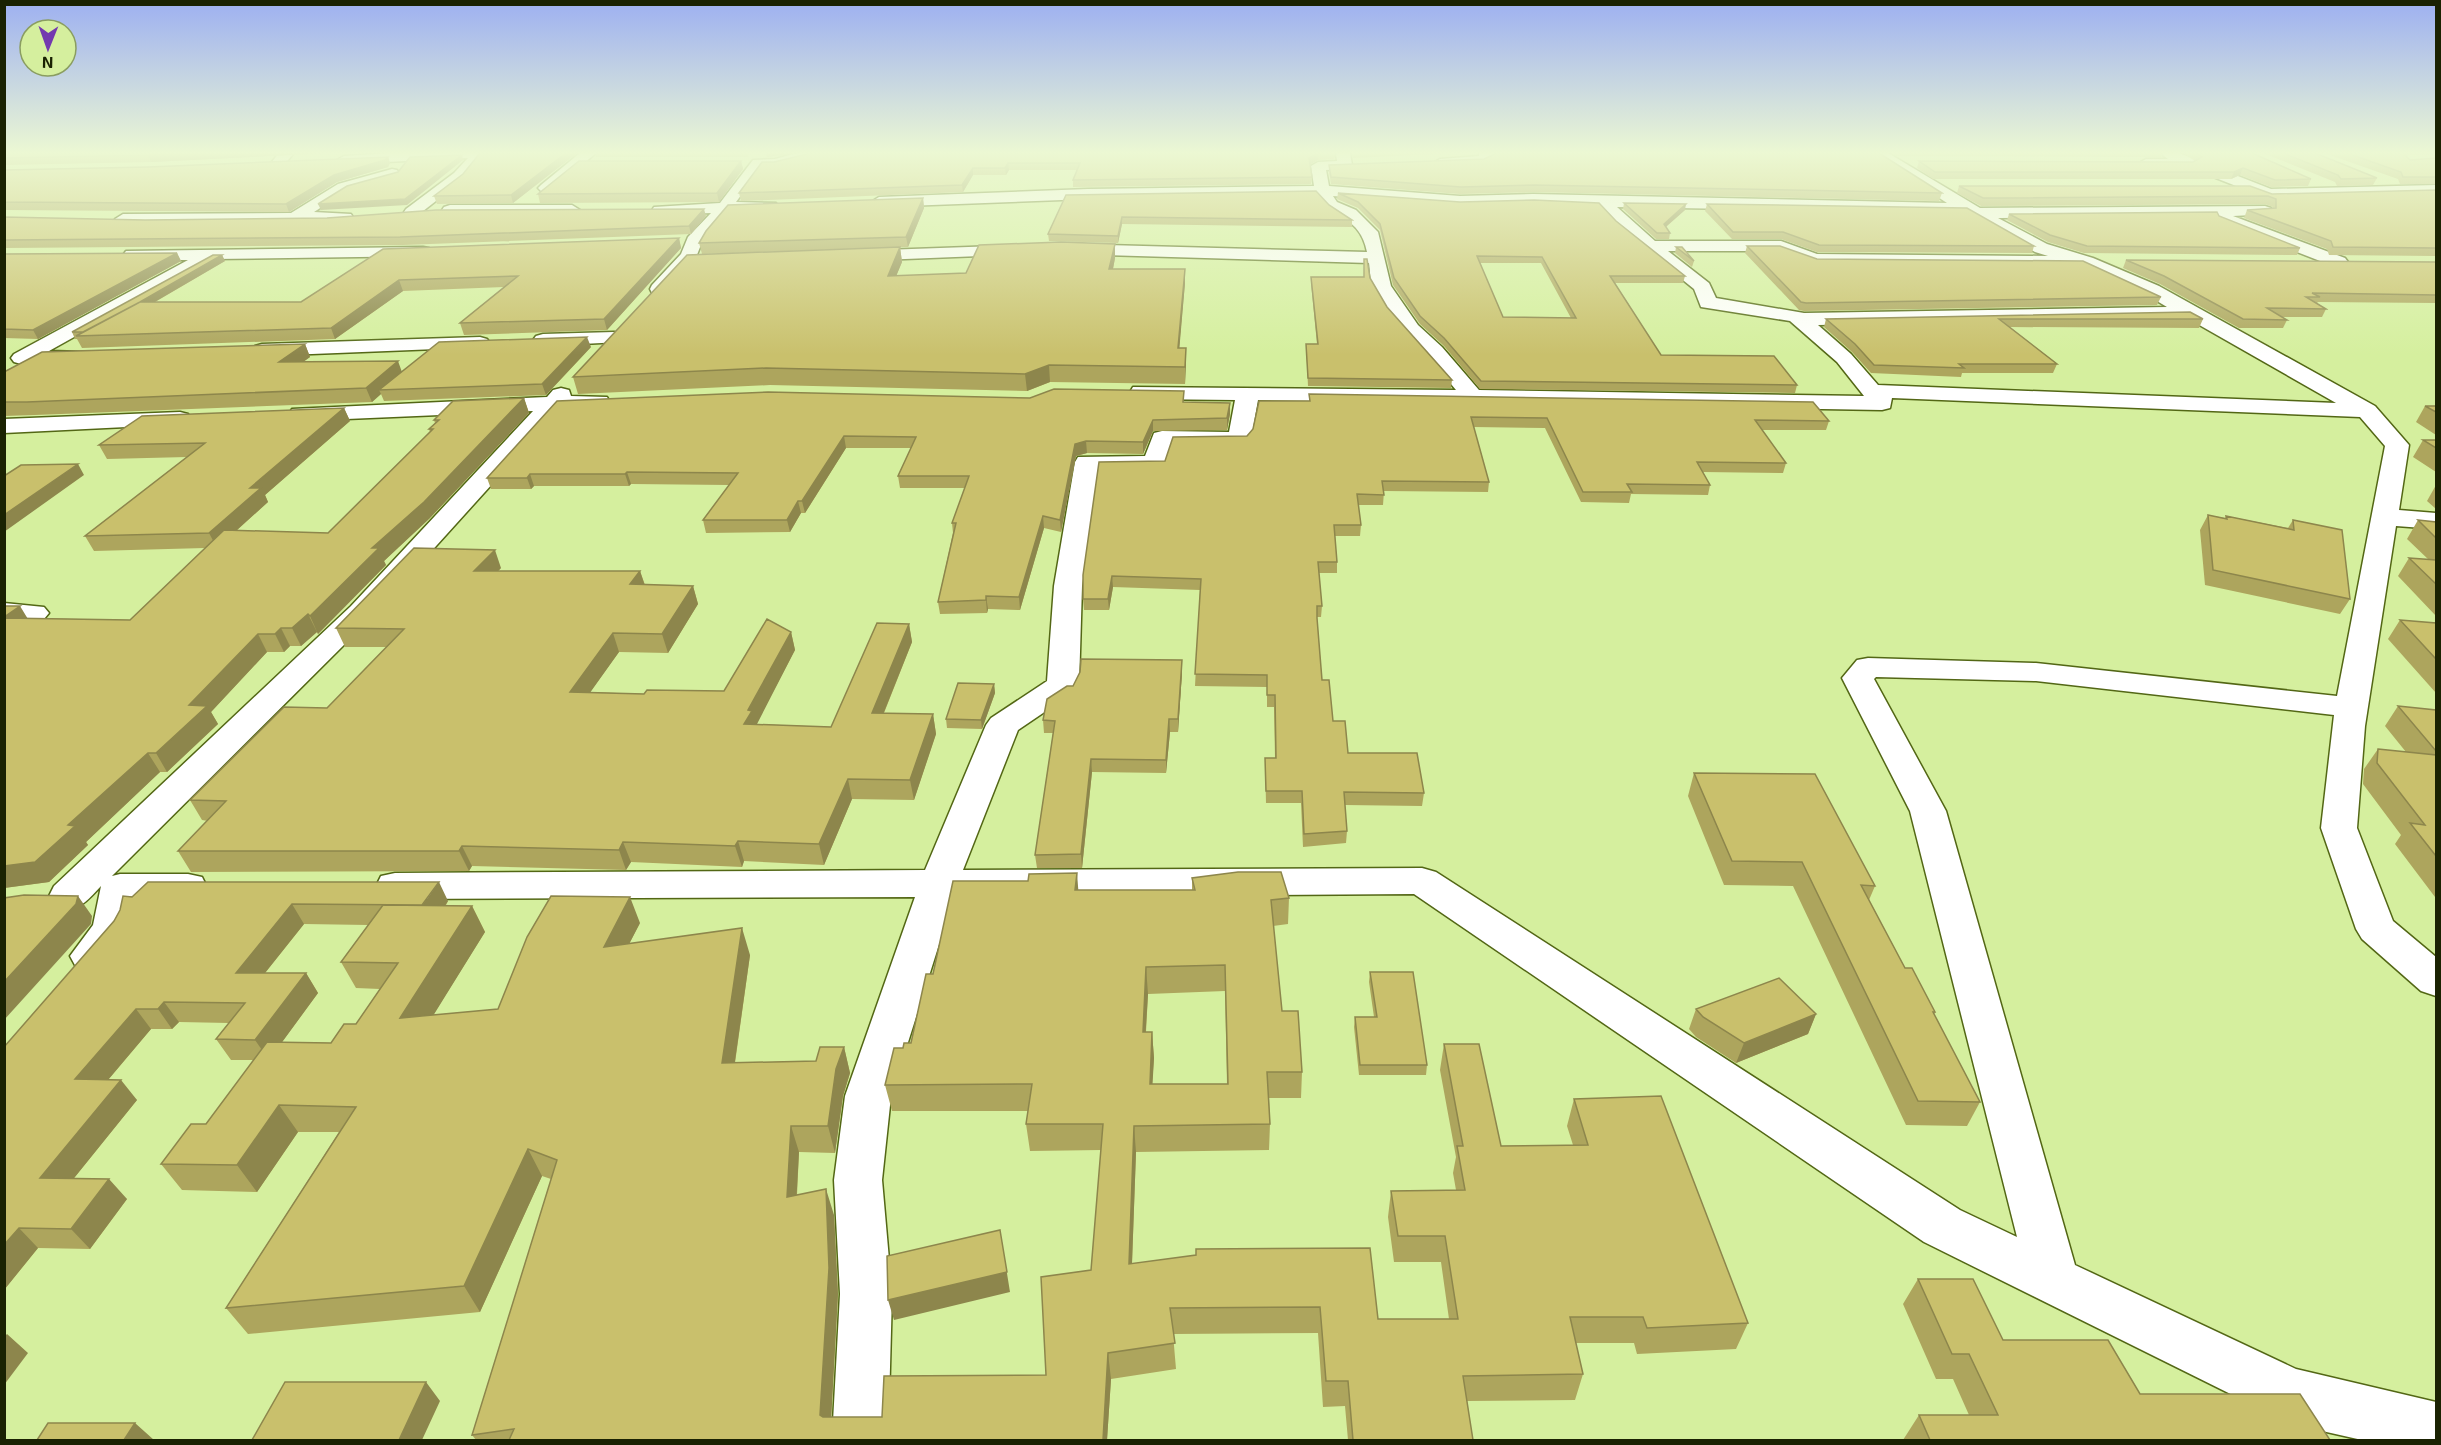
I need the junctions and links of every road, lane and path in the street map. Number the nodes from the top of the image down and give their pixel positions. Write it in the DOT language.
graph roads {
  1 [pos="714,220"];
  2 [pos="1357,220"];
  3 [pos="1620,220"];
  4 [pos="1998,220"];
  5 [pos="2228,220"];
  6 [pos="1652,246"];
  7 [pos="438,251"];
  8 [pos="115,255"];
  9 [pos="210,255"];
  10 [pos="838,257"];
  11 [pos="1374,258"];
  12 [pos="2087,262"];
  13 [pos="2291,262"];
  14 [pos="2339,262"];
  15 [pos="2358,262"];
  16 [pos="2131,263"];
  17 [pos="2191,312"];
  18 [pos="1800,319"];
  19 [pos="629,321"];
  20 [pos="519,341"];
  21 [pos="495,342"];
  22 [pos="246,350"];
  23 [pos="92,356"];
  24 [pos="13,362"];
  25 [pos="1119,392"];
  26 [pos="1248,393"];
  27 [pos="1472,396"];
  28 [pos="622,400"];
  29 [pos="1882,403"];
  30 [pos="554,404"];
  31 [pos="2367,411"];
  32 [pos="279,415"];
  33 [pos="207,418"];
  34 [pos="4,426"];
  35 [pos="2385,516"];
  36 [pos="2436,521"];
  37 [pos="4,612"];
  38 [pos="34,613"];
  39 [pos="2352,707"];
  40 [pos="938,885"];
  41 [pos="227,886"];
  42 [pos="357,886"];
  43 [pos="120,887"];
  44 [pos="2436,980"];
  45 [pos="66,984"];
  46 [pos="2054,1281"];
  47 [pos="2391,1429"];
  48 [pos="2436,1430"];
  49 [pos="860,1440"];
  1 -- 19 [label="street"];
  2 -- 11 [label="street"];
  3 -- 6 [label="street"];
  4 -- 12 [label="street"];
  5 -- 14 [label="street"];
  6 -- 12 [label="street"];
  6 -- 18 [label="street"];
  7 -- 9 [label="street"];
  8 -- 9 [label="street"];
  9 -- 24 [label="street"];
  10 -- 11 [label="street"];
  11 -- 27 [label="street"];
  12 -- 16 [label="street"];
  12 -- 17 [label="street"];
  13 -- 14 [label="street"];
  14 -- 15 [label="street"];
  17 -- 18 [label="street"];
  17 -- 31 [label="street"];
  18 -- 29 [label="street"];
  19 -- 20 [label="street"];
  19 -- 30 [label="street"];
  21 -- 22 [label="street"];
  23 -- 24 [label="street"];
  25 -- 26 [label="street"];
  26 -- 27 [label="street"];
  26 -- 40 [label="street"];
  27 -- 29 [label="street"];
  28 -- 30 [label="street"];
  29 -- 31 [label="street"];
  30 -- 32 [label="street"];
  30 -- 43 [label="street"];
  31 -- 35 [label="street"];
  33 -- 34 [label="street"];
  35 -- 36 [label="street"];
  35 -- 39 [label="street"];
  37 -- 38 [label="street"];
  39 -- 44 [label="street"];
  39 -- 46 [label="street"];
  40 -- 42 [label="street"];
  40 -- 46 [label="street"];
  40 -- 49 [label="street"];
  41 -- 43 [label="street"];
  43 -- 45 [label="street"];
  46 -- 47 [label="street"];
  47 -- 48 [label="street"];
}
